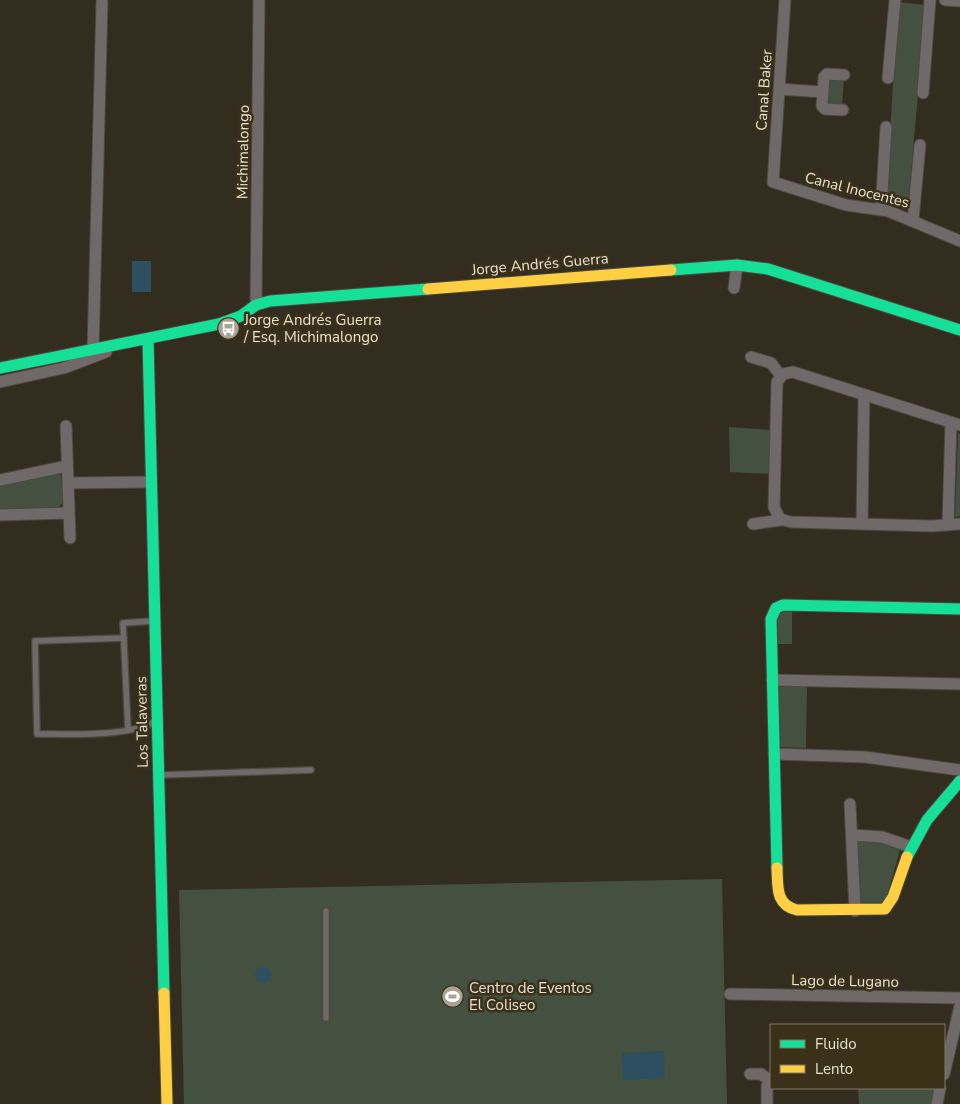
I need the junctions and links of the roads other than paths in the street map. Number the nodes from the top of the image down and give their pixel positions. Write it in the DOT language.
graph roads {
  1 [pos="259,0"];
  2 [pos="786,0"];
  3 [pos="895,0"];
  4 [pos="930,0"];
  5 [pos="945,0"];
  6 [pos="960,1"];
  7 [pos="102,2"];
  8 [pos="844,75"];
  9 [pos="888,78"];
  10 [pos="779,89"];
  11 [pos="823,92"];
  12 [pos="923,93"];
  13 [pos="843,110"];
  14 [pos="886,127"];
  15 [pos="920,145"];
  16 [pos="773,182"];
  17 [pos="881,210"];
  18 [pos="913,220"];
  19 [pos="960,240"];
  20 [pos="737,265"];
  21 [pos="734,288"];
  22 [pos="256,305"];
  23 [pos="960,330"];
  24 [pos="148,339"];
  25 [pos="121,345"];
  26 [pos="92,351"];
  27 [pos="751,357"];
  28 [pos="0,368"];
  29 [pos="781,376"];
  30 [pos="0,382"];
  31 [pos="864,395"];
  32 [pos="956,423"];
  33 [pos="66,426"];
  34 [pos="68,466"];
  35 [pos="0,480"];
  36 [pos="151,482"];
  37 [pos="68,483"];
  38 [pos="69,513"];
  39 [pos="0,516"];
  40 [pos="781,520"];
  41 [pos="753,524"];
  42 [pos="862,524"];
  43 [pos="954,524"];
  44 [pos="70,538"];
  45 [pos="960,609"];
  46 [pos="155,621"];
  47 [pos="124,638"];
  48 [pos="772,680"];
  49 [pos="960,684"];
  50 [pos="157,719"];
  51 [pos="128,730"];
  52 [pos="774,754"];
  53 [pos="311,770"];
  54 [pos="960,770"];
  55 [pos="159,775"];
  56 [pos="960,781"];
  57 [pos="850,804"];
  58 [pos="853,835"];
  59 [pos="912,847"];
  60 [pos="326,911"];
  61 [pos="855,911"];
  62 [pos="730,994"];
  63 [pos="960,998"];
  64 [pos="960,1006"];
  65 [pos="326,1018"];
  66 [pos="945,1070"];
  67 [pos="750,1074"];
  68 [pos="770,1079"];
  69 [pos="940,1089"];
  70 [pos="167,1104"];
  71 [pos="767,1104"];
  72 [pos="937,1104"];
  1 -- 22 [label="street, Michimalongo"];
  2 -- 10 [label="street, Canal Baker"];
  3 -- 9 [label="street"];
  4 -- 12 [label="street"];
  5 -- 6 [label="street"];
  7 -- 26 [label="street"];
  8 -- 11 [label="street"];
  10 -- 11 [label="street"];
  10 -- 16 [label="street, Canal Baker"];
  11 -- 13 [label="street"];
  14 -- 17 [label="street"];
  15 -- 18 [label="street"];
  16 -- 17 [label="street, Canal Inocentes"];
  17 -- 18 [label="street, Canal Inocentes"];
  18 -- 19 [label="street, Canal Inocentes"];
  20 -- 21 [label="street"];
  20 -- 22 [label="street, Jorge Andrés Guerra"];
  20 -- 23 [label="street, Jorge Andrés Guerra"];
  22 -- 24 [label="street, Jorge Andrés Guerra"];
  24 -- 25 [label="street, Jorge Andrés Guerra"];
  24 -- 36 [label="street, Los Talaveras"];
  25 -- 26 [label="street, Jorge Andrés Guerra"];
  25 -- 30 [label="street, Jorge Andrés Guerra"];
  26 -- 28 [label="street, Jorge Andrés Guerra"];
  27 -- 29 [label="street"];
  29 -- 31 [label="street"];
  29 -- 40 [label="street"];
  31 -- 32 [label="street"];
  31 -- 42 [label="street"];
  32 -- 43 [label="street"];
  33 -- 34 [label="street"];
  34 -- 35 [label="street"];
  34 -- 37 [label="street"];
  36 -- 37 [label="street"];
  36 -- 46 [label="street, Los Talaveras"];
  37 -- 38 [label="street"];
  38 -- 39 [label="street"];
  38 -- 44 [label="street"];
  40 -- 41 [label="street"];
  40 -- 42 [label="street"];
  42 -- 43 [label="street"];
  45 -- 48 [label="street"];
  46 -- 47 [label="lane"];
  46 -- 50 [label="street, Los Talaveras"];
  47 -- 51 [label="lane"];
  47 -- 51 [label="lane"];
  48 -- 49 [label="street"];
  48 -- 52 [label="street"];
  50 -- 51 [label="lane"];
  50 -- 55 [label="street, Los Talaveras"];
  52 -- 54 [label="street"];
  52 -- 61 [label="street"];
  53 -- 55 [label="lane"];
  55 -- 70 [label="street, Los Talaveras"];
  56 -- 59 [label="street"];
  57 -- 58 [label="street"];
  58 -- 59 [label="street"];
  58 -- 61 [label="street"];
  59 -- 61 [label="street"];
  60 -- 65 [label="lane"];
  62 -- 63 [label="street, Lago de Lugano"];
  64 -- 66 [label="street"];
  67 -- 68 [label="street"];
  68 -- 71 [label="street"];
  69 -- 72 [label="street"];
}
